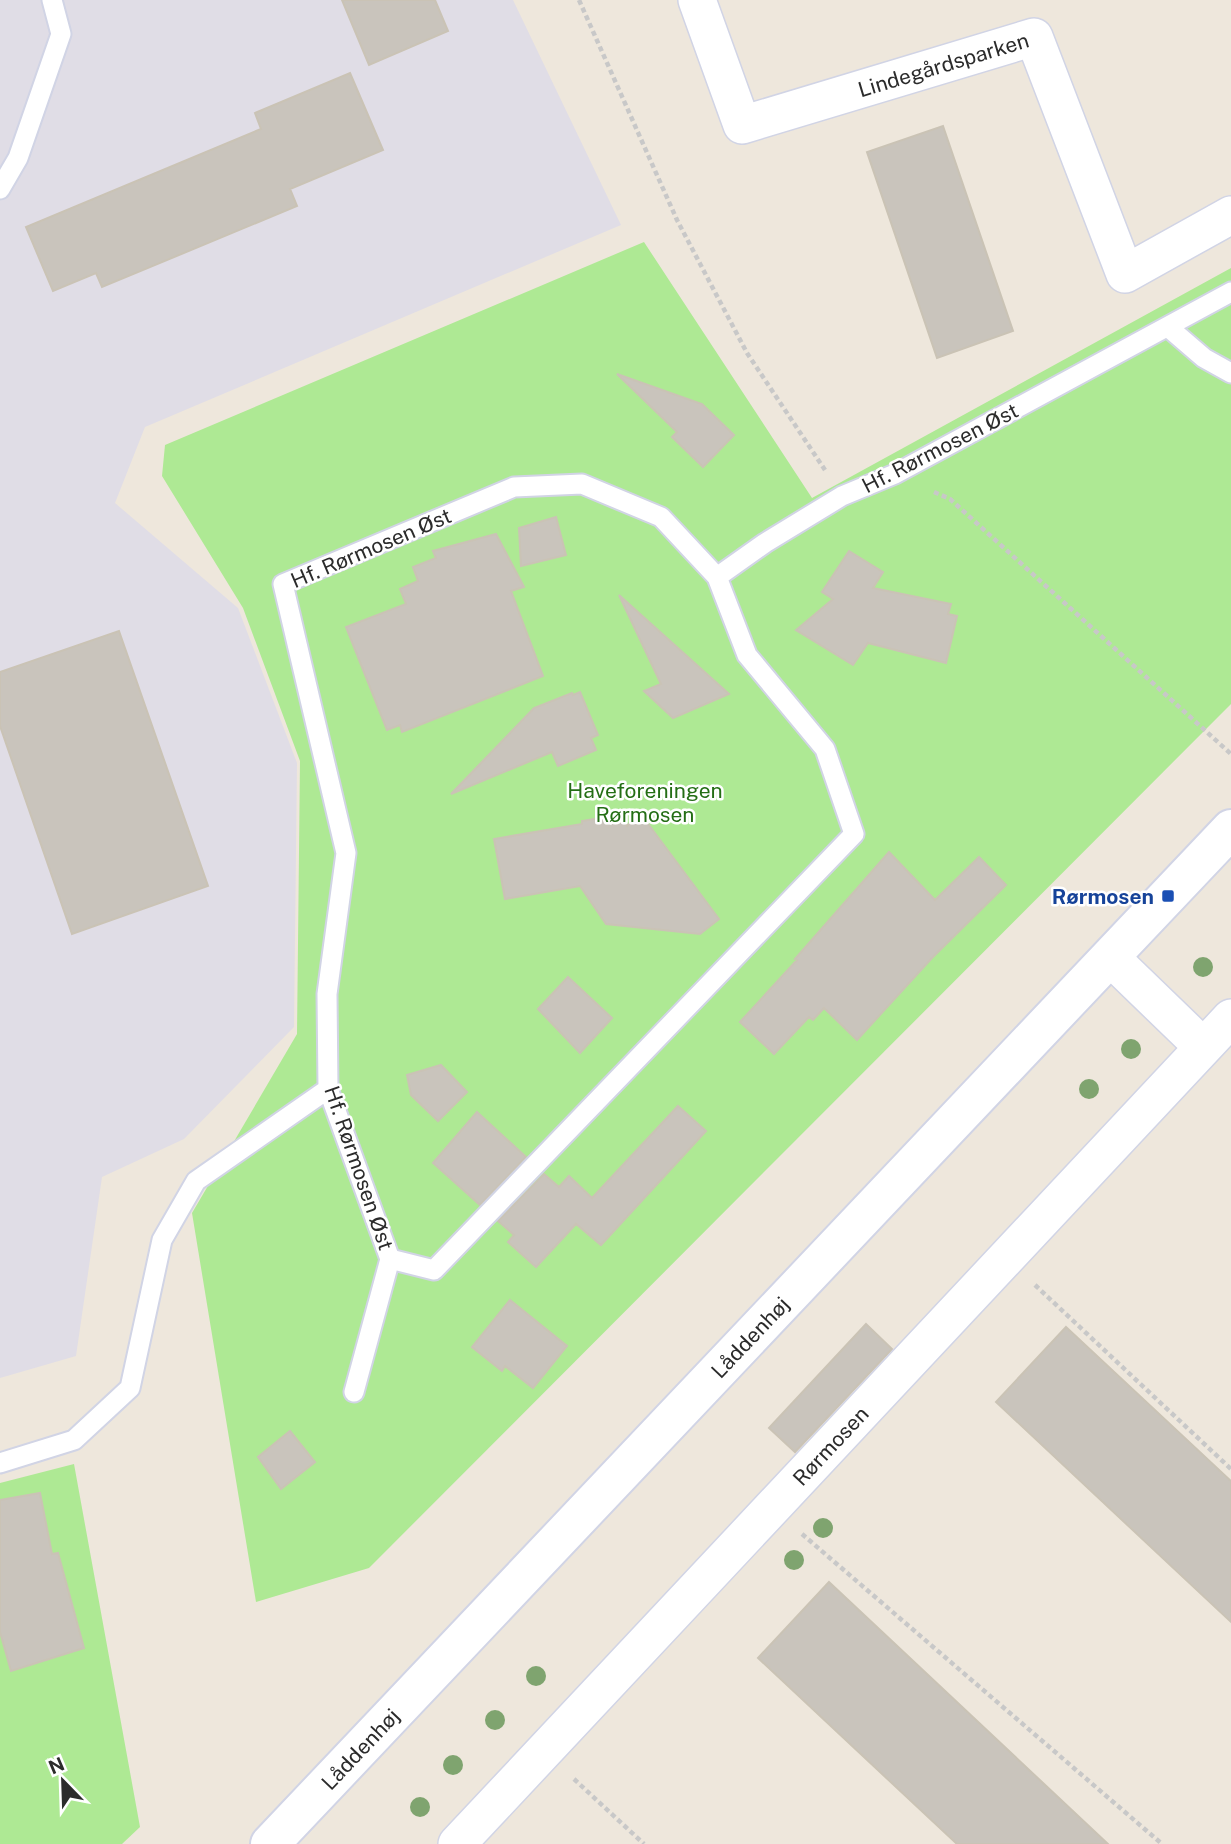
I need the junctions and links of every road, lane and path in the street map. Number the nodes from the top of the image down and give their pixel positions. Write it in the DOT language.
graph roads {
  1 [pos="52,0"];
  2 [pos="579,0"];
  3 [pos="697,0"];
  4 [pos="0,189"];
  5 [pos="1231,215"];
  6 [pos="1231,292"];
  7 [pos="1168,327"];
  8 [pos="1231,373"];
  9 [pos="895,474"];
  10 [pos="842,496"];
  11 [pos="717,577"];
  12 [pos="1231,754"];
  13 [pos="1231,829"];
  14 [pos="1110,957"];
  15 [pos="1231,1018"];
  16 [pos="1203,1047"];
  17 [pos="328,1089"];
  18 [pos="1005,1258"];
  19 [pos="390,1259"];
  20 [pos="354,1392"];
  21 [pos="0,1462"];
  22 [pos="1231,1469"];
  23 [pos="771,1507"];
  24 [pos="543,1750"];
  25 [pos="270,1844"];
  26 [pos="457,1844"];
  27 [pos="644,1844"];
  28 [pos="1162,1844"];
  1 -- 4 [label="lane"];
  2 -- 10 [label="path"];
  3 -- 5 [label="street, Lindegårdsparken"];
  6 -- 7 [label="lane, Hf. Rørmosen Øst"];
  7 -- 8 [label="lane"];
  7 -- 9 [label="lane, Hf. Rørmosen Øst"];
  9 -- 10 [label="lane, Hf. Rørmosen Øst"];
  9 -- 12 [label="path"];
  10 -- 11 [label="lane, Hf. Rørmosen Øst"];
  11 -- 17 [label="lane, Hf. Rørmosen Øst"];
  11 -- 19 [label="lane, Hf. Rørmosen Øst"];
  13 -- 14 [label="street, Låddenhøj"];
  14 -- 16 [label="street"];
  14 -- 25 [label="street, Låddenhøj"];
  15 -- 16 [label="street, Rørmosen"];
  16 -- 18 [label="street, Rørmosen"];
  17 -- 19 [label="lane, Hf. Rørmosen Øst"];
  17 -- 21 [label="lane"];
  18 -- 22 [label="path"];
  18 -- 23 [label="street, Rørmosen"];
  19 -- 20 [label="lane"];
  23 -- 24 [label="street, Rørmosen"];
  23 -- 28 [label="path"];
  24 -- 26 [label="street, Rørmosen"];
  24 -- 27 [label="path"];
}
